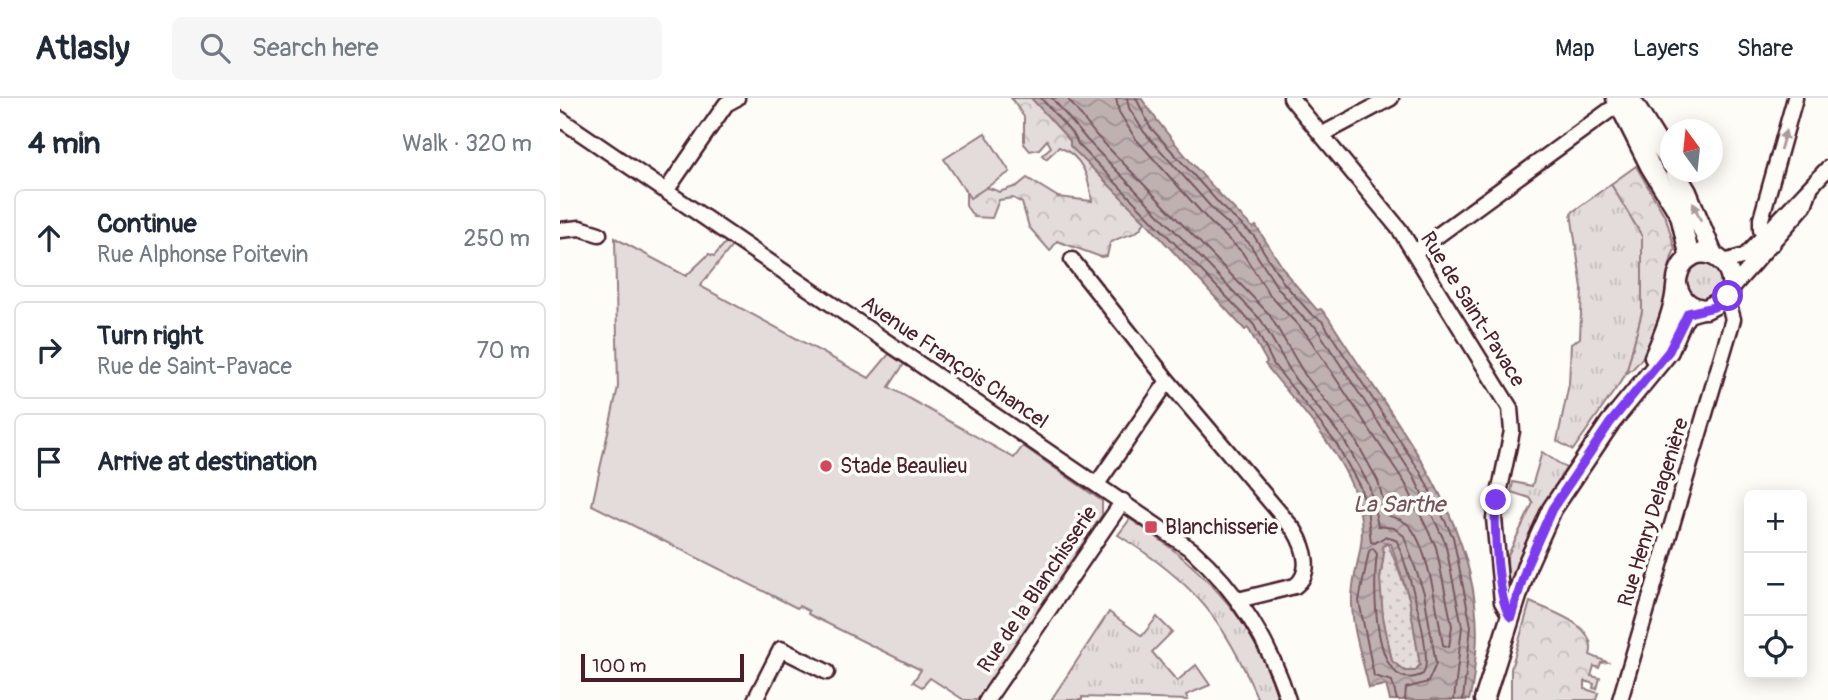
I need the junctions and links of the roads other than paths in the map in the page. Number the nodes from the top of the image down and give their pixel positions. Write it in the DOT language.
graph roads {
  1 [pos="737,98"];
  2 [pos="1291,98"];
  3 [pos="1391,98"];
  4 [pos="1630,98"];
  5 [pos="1795,98"];
  6 [pos="1613,104"];
  7 [pos="560,119"];
  8 [pos="1323,134"];
  9 [pos="1660,146"];
  10 [pos="1827,172"];
  11 [pos="1682,182"];
  12 [pos="666,191"];
  13 [pos="560,230"];
  14 [pos="599,234"];
  15 [pos="1769,239"];
  16 [pos="1415,252"];
  17 [pos="1690,258"];
  18 [pos="1718,258"];
  19 [pos="1072,260"];
  20 [pos="1677,283"];
  21 [pos="1718,301"];
  22 [pos="1646,376"];
  23 [pos="1168,381"];
  24 [pos="1097,484"];
  25 [pos="1122,501"];
  26 [pos="1238,600"];
  27 [pos="1511,617"];
  28 [pos="827,672"];
  29 [pos="755,700"];
  30 [pos="987,700"];
  31 [pos="1288,700"];
  32 [pos="1484,700"];
  33 [pos="1620,700"];
  1 -- 12 [label="street"];
  2 -- 8 [label="street, Rue de Saint-Pavace"];
  3 -- 8 [label="street"];
  4 -- 9 [label="main road"];
  15 -- 5 [label="street, one-way"];
  6 -- 16 [label="street"];
  6 -- 17 [label="main road"];
  7 -- 12 [label="street, Avenue François Chancel"];
  8 -- 16 [label="street, Rue de Saint-Pavace"];
  10 -- 15 [label="street"];
  18 -- 11 [label="main road, one-way"];
  12 -- 24 [label="street, Avenue François Chancel"];
  13 -- 14 [label="street"];
  15 -- 18 [label="street"];
  15 -- 21 [label="street"];
  16 -- 27 [label="street, Rue de Saint-Pavace"];
  17 -- 18 [label="main road"];
  17 -- 20 [label="main road"];
  18 -- 21 [label="main road"];
  19 -- 23 [label="street"];
  20 -- 21 [label="main road"];
  20 -- 22 [label="main road"];
  21 -- 22 [label="main road"];
  21 -- 33 [label="street, Rue Henry Delagenière"];
  22 -- 27 [label="main road"];
  23 -- 24 [label="street"];
  23 -- 26 [label="street"];
  24 -- 25 [label="street, Avenue François Chancel"];
  25 -- 26 [label="street, Avenue François Chancel"];
  25 -- 30 [label="street, Rue de la Blanchisserie"];
  26 -- 31 [label="street, Avenue François Chancel"];
  27 -- 32 [label="main road"];
  28 -- 29 [label="street"];
}
